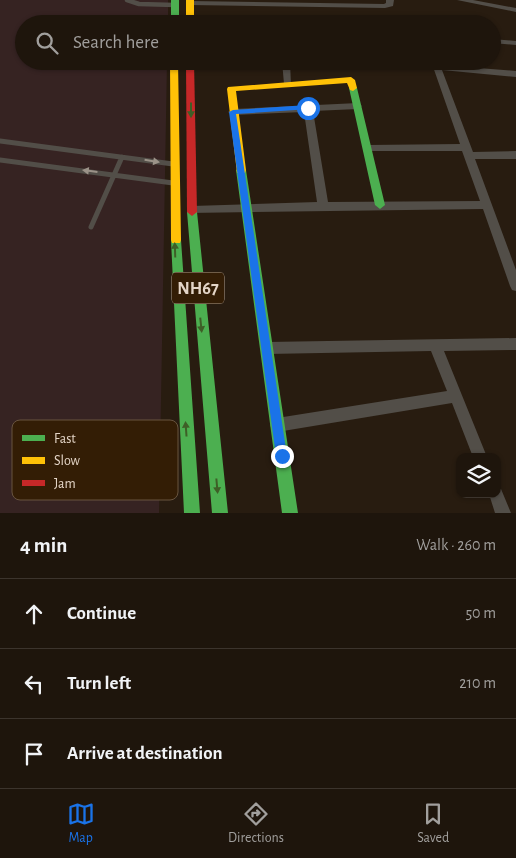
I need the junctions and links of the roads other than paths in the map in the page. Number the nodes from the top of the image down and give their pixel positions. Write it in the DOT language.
graph roads {
  1 [pos="127,0"];
  2 [pos="390,0"];
  3 [pos="461,0"];
  4 [pos="190,2"];
  5 [pos="175,3"];
  6 [pos="516,10"];
  7 [pos="190,15"];
  8 [pos="501,42"];
  9 [pos="516,44"];
  10 [pos="174,70"];
  11 [pos="190,70"];
  12 [pos="287,70"];
  13 [pos="438,70"];
  14 [pos="484,70"];
  15 [pos="516,74"];
  16 [pos="288,84"];
  17 [pos="358,106"];
  18 [pos="308,108"];
  19 [pos="233,112"];
  20 [pos="0,141"];
  21 [pos="368,148"];
  22 [pos="469,152"];
  23 [pos="516,155"];
  24 [pos="122,156"];
  25 [pos="0,160"];
  26 [pos="172,164"];
  27 [pos="114,174"];
  28 [pos="173,183"];
  29 [pos="380,205"];
  30 [pos="486,205"];
  31 [pos="323,206"];
  32 [pos="245,208"];
  33 [pos="192,210"];
  34 [pos="91,227"];
  35 [pos="516,286"];
  36 [pos="516,344"];
  37 [pos="435,346"];
  38 [pos="267,348"];
  39 [pos="455,396"];
  40 [pos="278,425"];
  41 [pos="478,453"];
  42 [pos="497,498"];
  43 [pos="192,513"];
  44 [pos="220,513"];
  45 [pos="290,513"];
  46 [pos="503,513"];
  1 -- 5 [label="lane"];
  2 -- 4 [label="street"];
  3 -- 6 [label="street"];
  4 -- 7 [label="main road"];
  8 -- 9 [label="street"];
  10 -- 26 [label="main road, NH67"];
  11 -- 33 [label="main road, NH67, one-way"];
  12 -- 16 [label="street"];
  13 -- 22 [label="street"];
  14 -- 15 [label="street"];
  16 -- 17 [label="main road"];
  16 -- 19 [label="main road"];
  17 -- 18 [label="street"];
  17 -- 21 [label="main road"];
  18 -- 19 [label="street"];
  18 -- 31 [label="street"];
  19 -- 32 [label="main road"];
  20 -- 24 [label="lane"];
  21 -- 22 [label="street"];
  21 -- 29 [label="main road"];
  22 -- 23 [label="street"];
  22 -- 30 [label="street"];
  24 -- 26 [label="lane, one-way"];
  24 -- 27 [label="lane"];
  27 -- 25 [label="lane, one-way"];
  26 -- 28 [label="main road, NH67"];
  27 -- 28 [label="lane"];
  27 -- 34 [label="lane"];
  43 -- 28 [label="main road, NH67, one-way"];
  29 -- 30 [label="street"];
  29 -- 31 [label="street"];
  30 -- 35 [label="street"];
  31 -- 32 [label="street"];
  32 -- 33 [label="street"];
  32 -- 38 [label="main road"];
  33 -- 44 [label="main road, NH67, one-way"];
  36 -- 37 [label="street"];
  37 -- 38 [label="street"];
  37 -- 39 [label="street"];
  38 -- 40 [label="main road"];
  39 -- 40 [label="street"];
  39 -- 41 [label="street"];
  40 -- 45 [label="main road"];
  42 -- 46 [label="street"];
}
